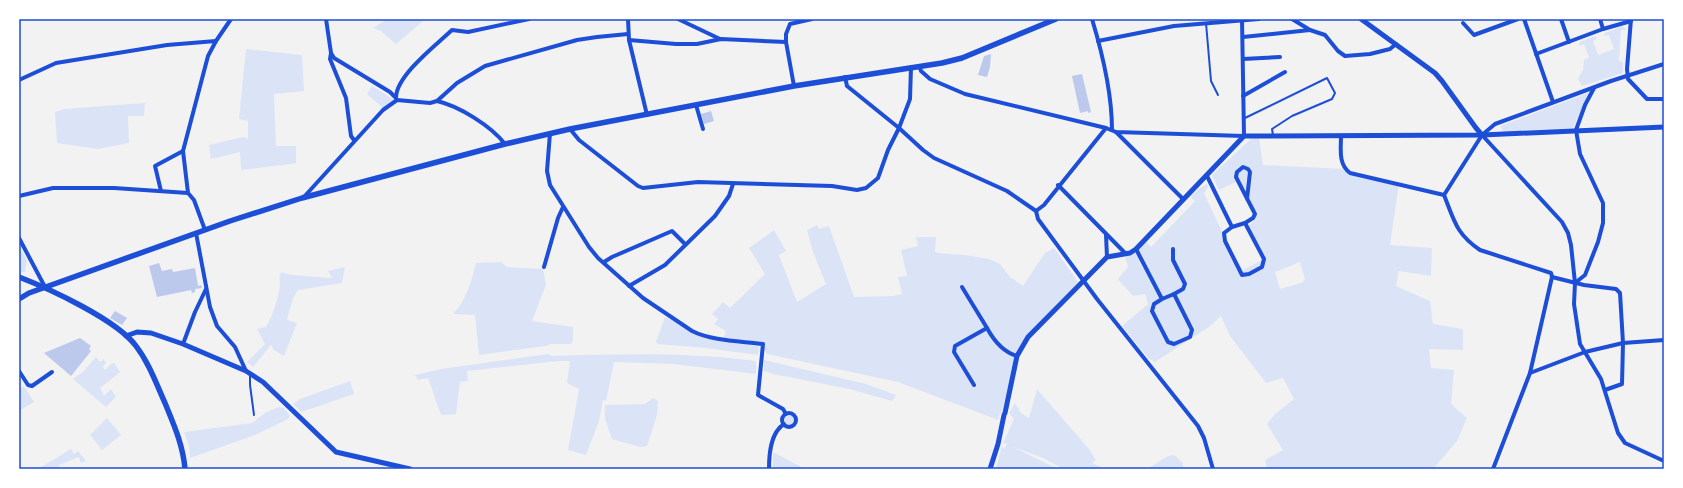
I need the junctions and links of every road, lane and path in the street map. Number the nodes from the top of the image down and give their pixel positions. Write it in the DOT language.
graph roads {
  1 [pos="231,19"];
  2 [pos="326,19"];
  3 [pos="529,19"];
  4 [pos="628,19"];
  5 [pos="678,19"];
  6 [pos="812,19"];
  7 [pos="1042,19"];
  8 [pos="1056,19"];
  9 [pos="1092,19"];
  10 [pos="1259,19"];
  11 [pos="1292,19"];
  12 [pos="1361,19"];
  13 [pos="1518,19"];
  14 [pos="1524,19"];
  15 [pos="1561,19"];
  16 [pos="1600,19"];
  17 [pos="796,20"];
  18 [pos="1242,20"];
  19 [pos="1631,20"];
  20 [pos="1206,23"];
  21 [pos="1464,23"];
  22 [pos="1040,25"];
  23 [pos="1604,29"];
  24 [pos="1310,30"];
  25 [pos="628,34"];
  26 [pos="1243,37"];
  27 [pos="721,39"];
  28 [pos="629,40"];
  29 [pos="216,41"];
  30 [pos="1098,41"];
  31 [pos="786,42"];
  32 [pos="1569,42"];
  33 [pos="1396,44"];
  34 [pos="331,53"];
  35 [pos="1536,54"];
  36 [pos="1280,58"];
  37 [pos="1243,59"];
  38 [pos="1664,64"];
  39 [pos="919,66"];
  40 [pos="911,67"];
  41 [pos="1285,72"];
  42 [pos="1628,76"];
  43 [pos="845,77"];
  44 [pos="19,80"];
  45 [pos="794,86"];
  46 [pos="1594,88"];
  47 [pos="1218,94"];
  48 [pos="1244,96"];
  49 [pos="396,98"];
  50 [pos="1664,99"];
  51 [pos="437,101"];
  52 [pos="1553,102"];
  53 [pos="696,105"];
  54 [pos="647,115"];
  55 [pos="1244,118"];
  56 [pos="1664,126"];
  57 [pos="899,128"];
  58 [pos="1106,128"];
  59 [pos="570,129"];
  60 [pos="703,129"];
  61 [pos="1576,130"];
  62 [pos="1114,131"];
  63 [pos="550,134"];
  64 [pos="1482,135"];
  65 [pos="1244,136"];
  66 [pos="1273,136"];
  67 [pos="1341,136"];
  68 [pos="354,140"];
  69 [pos="505,144"];
  70 [pos="183,151"];
  71 [pos="1207,176"];
  72 [pos="733,184"];
  73 [pos="1058,185"];
  74 [pos="161,191"];
  75 [pos="188,193"];
  76 [pos="1444,195"];
  77 [pos="19,196"];
  78 [pos="302,198"];
  79 [pos="1248,199"];
  80 [pos="1183,200"];
  81 [pos="563,207"];
  82 [pos="1036,210"];
  83 [pos="1245,223"];
  84 [pos="1232,227"];
  85 [pos="205,230"];
  86 [pos="196,234"];
  87 [pos="1106,235"];
  88 [pos="19,238"];
  89 [pos="685,244"];
  90 [pos="1173,248"];
  91 [pos="1136,249"];
  92 [pos="1126,254"];
  93 [pos="1107,257"];
  94 [pos="604,262"];
  95 [pos="544,267"];
  96 [pos="19,277"];
  97 [pos="1552,277"];
  98 [pos="1083,280"];
  99 [pos="1575,283"];
  100 [pos="629,286"];
  101 [pos="46,287"];
  102 [pos="962,287"];
  103 [pos="206,288"];
  104 [pos="1174,294"];
  105 [pos="19,299"];
  106 [pos="1162,299"];
  107 [pos="987,328"];
  108 [pos="126,336"];
  109 [pos="1664,340"];
  110 [pos="1623,343"];
  111 [pos="183,344"];
  112 [pos="1585,352"];
  113 [pos="1018,356"];
  114 [pos="19,372"];
  115 [pos="52,372"];
  116 [pos="248,373"];
  117 [pos="1530,373"];
  118 [pos="974,385"];
  119 [pos="1606,390"];
  120 [pos="786,414"];
  121 [pos="254,415"];
  122 [pos="784,424"];
  123 [pos="1664,461"];
  124 [pos="185,469"];
  125 [pos="410,469"];
  126 [pos="769,469"];
  127 [pos="990,469"];
  128 [pos="1213,469"];
  129 [pos="1493,469"];
  1 -- 29 [label="street"];
  2 -- 34 [label="street"];
  3 -- 49 [label="street"];
  4 -- 25 [label="street"];
  5 -- 27 [label="street"];
  6 -- 17 [label="street"];
  7 -- 22 [label="street"];
  8 -- 22 [label="main road"];
  9 -- 30 [label="street"];
  10 -- 18 [label="street"];
  11 -- 24 [label="street"];
  12 -- 33 [label="street"];
  13 -- 21 [label="street"];
  14 -- 35 [label="street"];
  15 -- 32 [label="street"];
  16 -- 23 [label="street"];
  17 -- 31 [label="street"];
  18 -- 20 [label="street"];
  18 -- 26 [label="street"];
  19 -- 23 [label="street"];
  19 -- 42 [label="street"];
  20 -- 30 [label="street"];
  20 -- 47 [label="lane"];
  22 -- 39 [label="main road"];
  23 -- 32 [label="street"];
  24 -- 26 [label="street"];
  24 -- 33 [label="street"];
  25 -- 28 [label="street"];
  25 -- 51 [label="street"];
  26 -- 37 [label="street"];
  27 -- 28 [label="street"];
  27 -- 31 [label="street"];
  28 -- 54 [label="street"];
  29 -- 44 [label="street"];
  29 -- 70 [label="street"];
  30 -- 62 [label="street"];
  31 -- 45 [label="street"];
  32 -- 35 [label="street"];
  33 -- 64 [label="street"];
  34 -- 49 [label="street"];
  34 -- 68 [label="street"];
  35 -- 52 [label="street"];
  36 -- 37 [label="street"];
  37 -- 48 [label="street"];
  38 -- 42 [label="street"];
  39 -- 40 [label="main road"];
  39 -- 58 [label="street"];
  40 -- 43 [label="main road"];
  40 -- 57 [label="street"];
  41 -- 48 [label="street"];
  42 -- 46 [label="street"];
  42 -- 50 [label="street"];
  43 -- 45 [label="main road"];
  43 -- 57 [label="street"];
  45 -- 53 [label="main road"];
  46 -- 52 [label="street"];
  46 -- 61 [label="street"];
  48 -- 55 [label="street"];
  49 -- 51 [label="street"];
  49 -- 68 [label="street"];
  51 -- 69 [label="street"];
  52 -- 64 [label="street"];
  53 -- 54 [label="main road"];
  53 -- 60 [label="street"];
  54 -- 59 [label="main road"];
  55 -- 65 [label="street"];
  55 -- 66 [label="lane"];
  56 -- 61 [label="street"];
  57 -- 72 [label="street"];
  57 -- 82 [label="street"];
  58 -- 62 [label="street"];
  58 -- 73 [label="street"];
  59 -- 63 [label="main road"];
  59 -- 72 [label="street"];
  61 -- 64 [label="street"];
  61 -- 99 [label="street"];
  62 -- 65 [label="street"];
  62 -- 80 [label="street"];
  63 -- 69 [label="main road"];
  63 -- 81 [label="street"];
  64 -- 67 [label="street"];
  64 -- 76 [label="street"];
  64 -- 99 [label="street"];
  65 -- 66 [label="street"];
  65 -- 71 [label="street"];
  66 -- 67 [label="street"];
  67 -- 76 [label="street"];
  68 -- 78 [label="street"];
  69 -- 78 [label="main road"];
  70 -- 74 [label="street"];
  70 -- 75 [label="street"];
  71 -- 80 [label="street"];
  71 -- 84 [label="street"];
  72 -- 89 [label="street"];
  73 -- 82 [label="street"];
  73 -- 87 [label="street"];
  74 -- 75 [label="street"];
  74 -- 77 [label="street"];
  75 -- 85 [label="street"];
  76 -- 97 [label="street"];
  78 -- 85 [label="main road"];
  79 -- 79 [label="street"];
  79 -- 83 [label="street"];
  80 -- 91 [label="street"];
  81 -- 94 [label="street"];
  81 -- 95 [label="street"];
  82 -- 98 [label="street"];
  83 -- 84 [label="street"];
  83 -- 84 [label="street"];
  85 -- 86 [label="main road"];
  86 -- 101 [label="main road"];
  86 -- 103 [label="street"];
  87 -- 92 [label="street"];
  87 -- 93 [label="street"];
  88 -- 101 [label="street"];
  89 -- 94 [label="street"];
  89 -- 100 [label="street"];
  90 -- 104 [label="street"];
  91 -- 92 [label="street"];
  91 -- 106 [label="street"];
  92 -- 93 [label="street"];
  93 -- 98 [label="street"];
  94 -- 100 [label="street"];
  96 -- 101 [label="main road"];
  97 -- 99 [label="street"];
  97 -- 117 [label="street"];
  98 -- 113 [label="street"];
  98 -- 128 [label="street"];
  99 -- 110 [label="street"];
  99 -- 112 [label="street"];
  100 -- 120 [label="street"];
  101 -- 105 [label="main road"];
  101 -- 108 [label="main road"];
  102 -- 107 [label="street"];
  103 -- 111 [label="street"];
  103 -- 116 [label="street"];
  104 -- 106 [label="street"];
  104 -- 106 [label="street"];
  107 -- 113 [label="street"];
  107 -- 118 [label="street"];
  108 -- 111 [label="street"];
  108 -- 124 [label="main road"];
  109 -- 110 [label="street"];
  110 -- 112 [label="street"];
  110 -- 119 [label="street"];
  111 -- 116 [label="street"];
  112 -- 117 [label="street"];
  112 -- 119 [label="street"];
  113 -- 127 [label="street"];
  114 -- 115 [label="street"];
  116 -- 121 [label="lane"];
  116 -- 125 [label="street"];
  117 -- 129 [label="street"];
  119 -- 123 [label="street"];
  120 -- 122 [label="street"];
  120 -- 122 [label="street"];
  122 -- 126 [label="street"];
}
